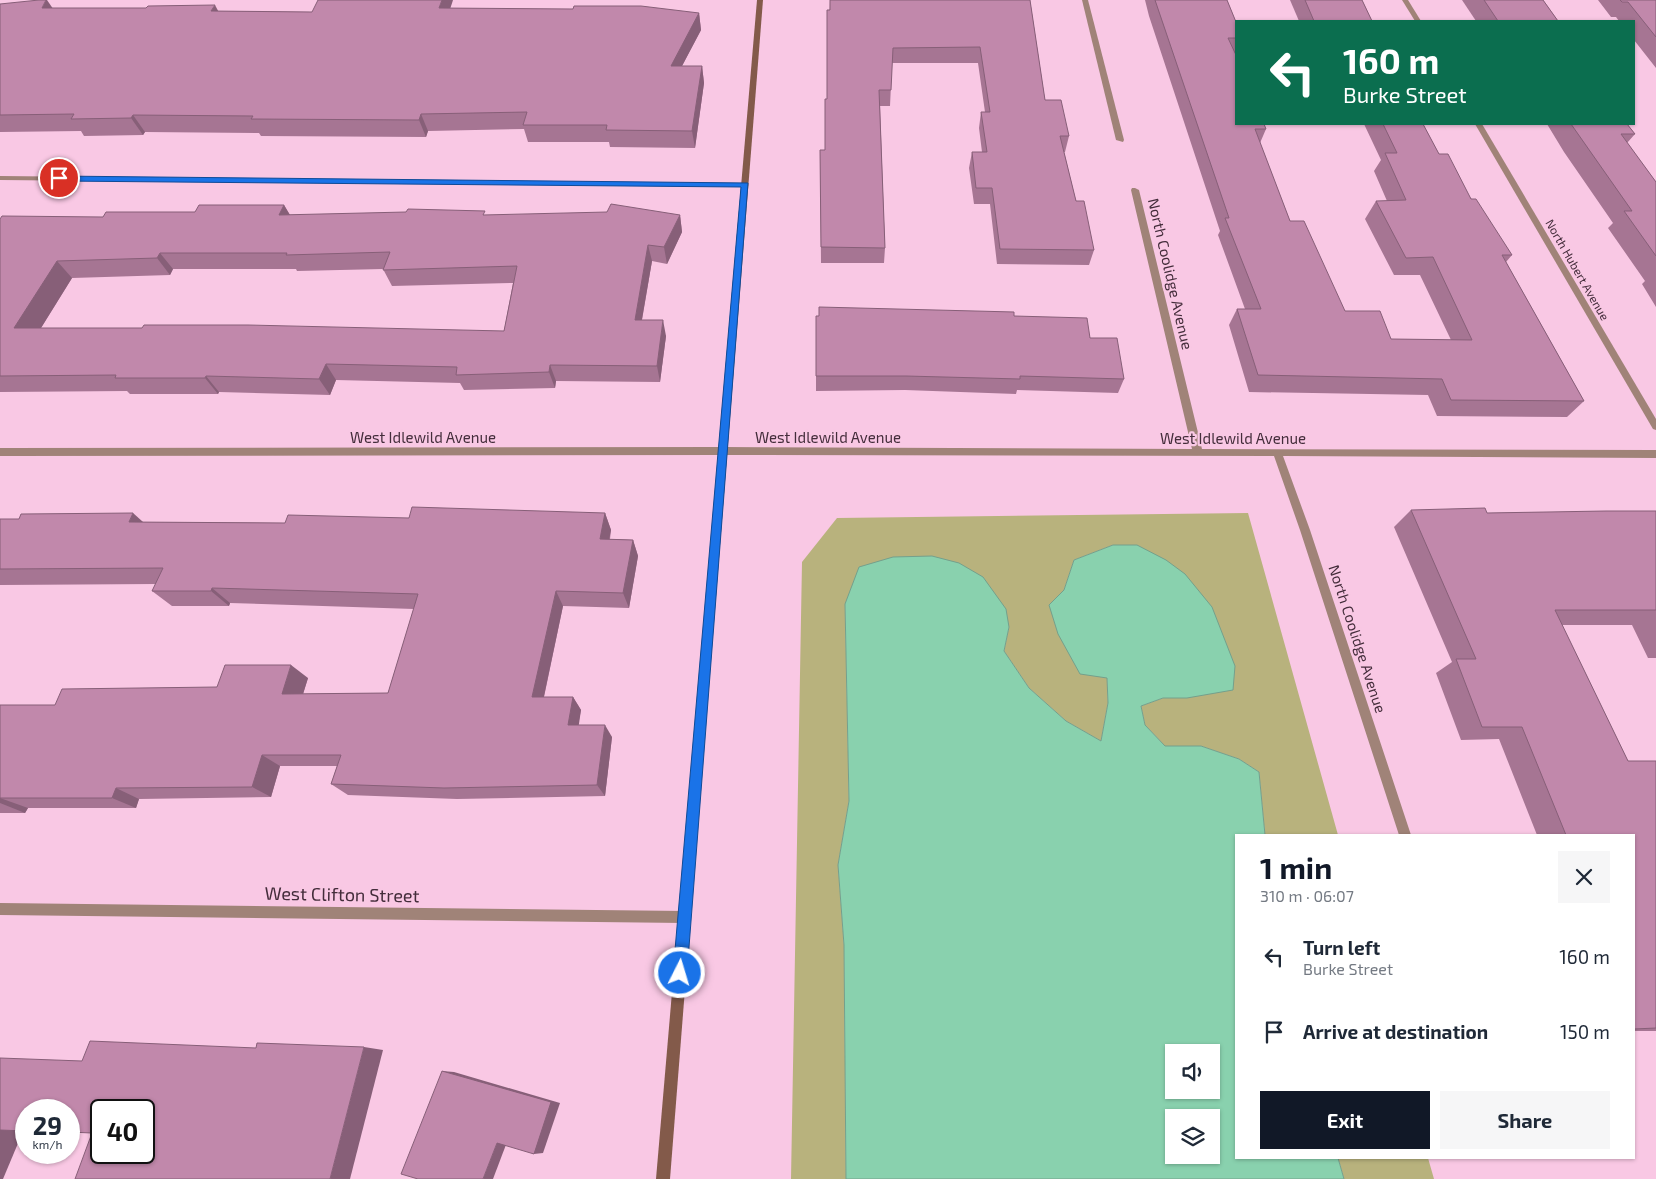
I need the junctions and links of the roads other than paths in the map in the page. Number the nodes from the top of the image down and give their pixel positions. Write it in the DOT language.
graph roads {
  1 [pos="760,0"];
  2 [pos="1086,0"];
  3 [pos="1405,0"];
  4 [pos="1417,20"];
  5 [pos="1479,125"];
  6 [pos="1120,140"];
  7 [pos="0,178"];
  8 [pos="745,184"];
  9 [pos="1135,190"];
  10 [pos="1656,427"];
  11 [pos="723,451"];
  12 [pos="0,452"];
  13 [pos="1198,453"];
  14 [pos="1277,453"];
  15 [pos="1656,454"];
  16 [pos="1405,834"];
  17 [pos="0,908"];
  18 [pos="684,917"];
  19 [pos="663,1179"];
  1 -- 8 [label="street"];
  2 -- 6 [label="street"];
  3 -- 4 [label="street"];
  5 -- 10 [label="street, North Hubert Avenue"];
  7 -- 8 [label="street"];
  8 -- 11 [label="street"];
  9 -- 13 [label="street, North Coolidge Avenue"];
  11 -- 12 [label="street, West Idlewild Avenue"];
  11 -- 13 [label="street, West Idlewild Avenue"];
  11 -- 18 [label="street"];
  13 -- 14 [label="street, West Idlewild Avenue"];
  14 -- 15 [label="street, West Idlewild Avenue"];
  14 -- 16 [label="street, North Coolidge Avenue"];
  17 -- 18 [label="street, West Clifton Street"];
  18 -- 19 [label="street"];
}
